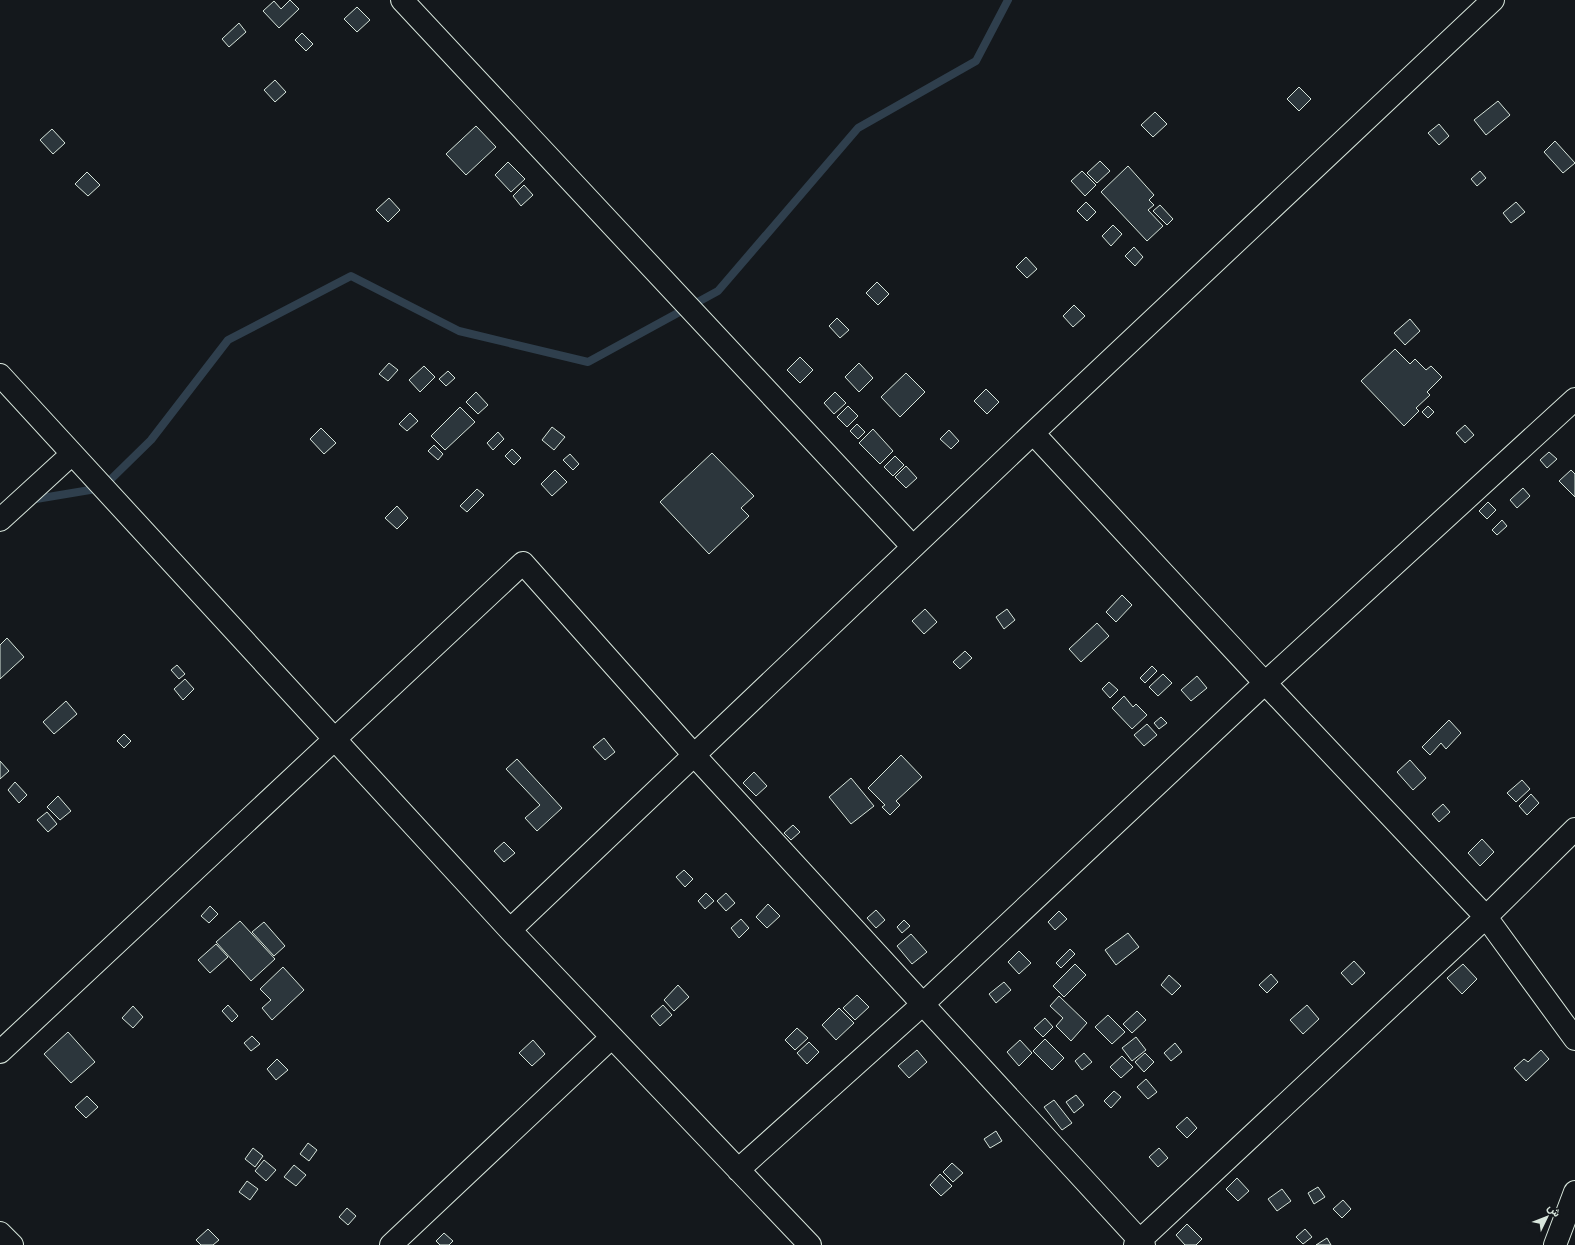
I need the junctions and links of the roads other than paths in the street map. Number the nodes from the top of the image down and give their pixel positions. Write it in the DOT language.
graph roads {
  1 [pos="402,0"];
  2 [pos="1494,0"];
  3 [pos="0,375"];
  4 [pos="1575,399"];
  5 [pos="1033,433"];
  6 [pos="72,454"];
  7 [pos="0,520"];
  8 [pos="913,547"];
  9 [pos="1265,684"];
  10 [pos="334,740"];
  11 [pos="694,755"];
  12 [pos="1575,829"];
  13 [pos="1486,917"];
  14 [pos="510,930"];
  15 [pos="923,1004"];
  16 [pos="612,1037"];
  17 [pos="1575,1039"];
  18 [pos="0,1052"];
  19 [pos="738,1170"];
  20 [pos="1575,1192"];
  21 [pos="0,1233"];
  22 [pos="1140,1243"];
  23 [pos="12,1245"];
  24 [pos="390,1245"];
  25 [pos="810,1245"];
  26 [pos="1555,1245"];
  1 -- 8 [label="street"];
  2 -- 5 [label="street"];
  3 -- 6 [label="street"];
  4 -- 9 [label="street"];
  5 -- 8 [label="street"];
  5 -- 9 [label="street"];
  6 -- 7 [label="street"];
  6 -- 10 [label="street"];
  8 -- 11 [label="street"];
  9 -- 13 [label="street"];
  9 -- 15 [label="street"];
  10 -- 11 [label="street"];
  10 -- 14 [label="street"];
  10 -- 18 [label="street"];
  11 -- 14 [label="street"];
  11 -- 15 [label="street"];
  12 -- 13 [label="street"];
  13 -- 17 [label="street"];
  13 -- 22 [label="street"];
  14 -- 16 [label="street"];
  15 -- 19 [label="street"];
  15 -- 22 [label="street"];
  16 -- 19 [label="street"];
  16 -- 24 [label="street"];
  19 -- 25 [label="street"];
  20 -- 26 [label="street"];
  21 -- 23 [label="street"];
}
